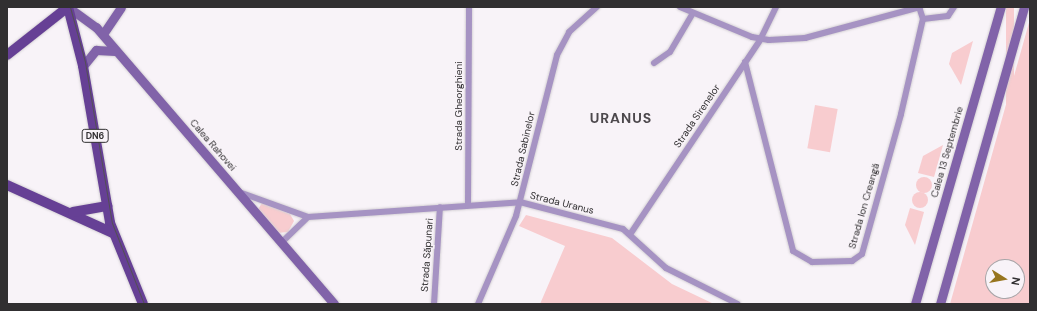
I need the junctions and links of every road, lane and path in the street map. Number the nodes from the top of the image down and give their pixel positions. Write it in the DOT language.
graph roads {
  1 [pos="68,7"];
  2 [pos="121,7"];
  3 [pos="469,7"];
  4 [pos="597,7"];
  5 [pos="680,7"];
  6 [pos="776,7"];
  7 [pos="919,7"];
  8 [pos="954,7"];
  9 [pos="1001,7"];
  10 [pos="1024,7"];
  11 [pos="693,14"];
  12 [pos="923,19"];
  13 [pos="102,34"];
  14 [pos="760,40"];
  15 [pos="115,51"];
  16 [pos="7,55"];
  17 [pos="745,62"];
  18 [pos="654,63"];
  19 [pos="83,66"];
  20 [pos="7,185"];
  21 [pos="237,191"];
  22 [pos="520,202"];
  23 [pos="468,205"];
  24 [pos="107,206"];
  25 [pos="440,207"];
  26 [pos="72,212"];
  27 [pos="308,217"];
  28 [pos="113,233"];
  29 [pos="631,233"];
  30 [pos="281,243"];
  31 [pos="143,304"];
  32 [pos="334,304"];
  33 [pos="434,304"];
  34 [pos="478,304"];
  35 [pos="738,304"];
  36 [pos="915,304"];
  37 [pos="940,304"];
  1 -- 13 [label="main road, Calea Rahovei"];
  1 -- 16 [label="main road"];
  1 -- 19 [label="main road, DN6"];
  2 -- 13 [label="main road"];
  3 -- 23 [label="street, Strada Gheorghieni"];
  4 -- 22 [label="street, Strada Sabinelor"];
  5 -- 11 [label="street"];
  6 -- 14 [label="street, Strada Sirenelor"];
  7 -- 12 [label="street"];
  7 -- 14 [label="street"];
  8 -- 12 [label="street"];
  9 -- 36 [label="main road, Calea 13 Septembrie"];
  10 -- 37 [label="main road"];
  11 -- 14 [label="street"];
  11 -- 18 [label="street"];
  12 -- 17 [label="street, Strada Ion Creangă"];
  13 -- 15 [label="main road, Calea Rahovei"];
  14 -- 17 [label="street, Strada Sirenelor"];
  15 -- 19 [label="main road"];
  15 -- 21 [label="main road, Calea Rahovei"];
  17 -- 29 [label="street, Strada Sirenelor"];
  19 -- 24 [label="main road, DN6"];
  20 -- 26 [label="main road"];
  21 -- 27 [label="street, Strada Uranus"];
  21 -- 30 [label="main road, Calea Rahovei"];
  22 -- 23 [label="street, Strada Uranus"];
  22 -- 29 [label="street, Strada Uranus"];
  22 -- 34 [label="street, Strada Sabinelor"];
  23 -- 25 [label="street, Strada Uranus"];
  24 -- 26 [label="main road"];
  24 -- 28 [label="main road, DN6"];
  25 -- 27 [label="street, Strada Uranus"];
  25 -- 33 [label="street, Strada Săpunari"];
  26 -- 28 [label="main road"];
  27 -- 30 [label="street"];
  28 -- 31 [label="main road, DN6"];
  29 -- 35 [label="street, Strada Uranus"];
  30 -- 32 [label="main road, Calea Rahovei"];
}
